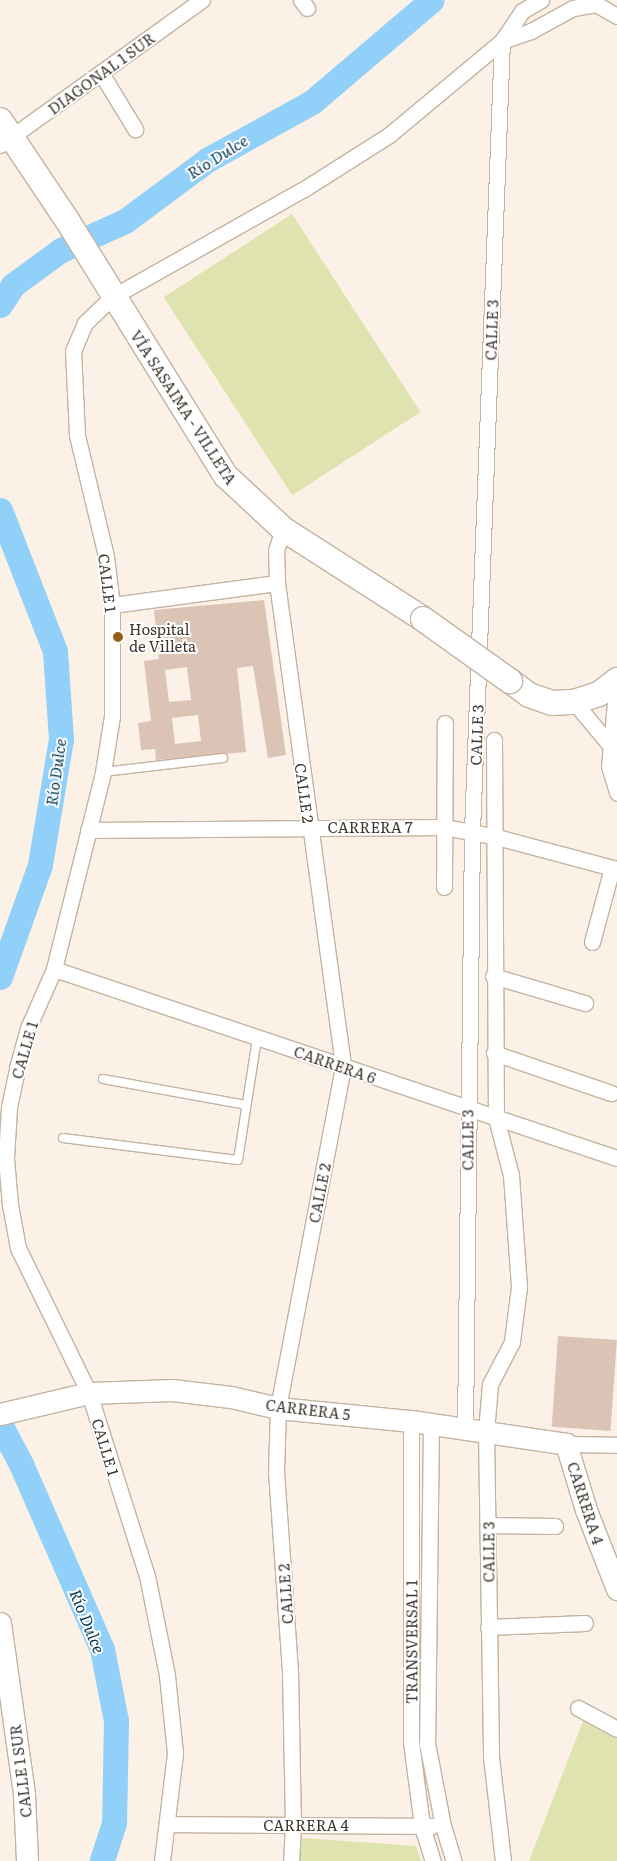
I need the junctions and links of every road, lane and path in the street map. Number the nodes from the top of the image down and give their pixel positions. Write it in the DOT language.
graph roads {
  1 [pos="202,0"];
  2 [pos="541,0"];
  3 [pos="617,16"];
  4 [pos="502,40"];
  5 [pos="101,73"];
  6 [pos="135,129"];
  7 [pos="4,134"];
  8 [pos="107,288"];
  9 [pos="283,529"];
  10 [pos="277,583"];
  11 [pos="112,606"];
  12 [pos="617,681"];
  13 [pos="574,702"];
  14 [pos="445,723"];
  15 [pos="494,740"];
  16 [pos="614,751"];
  17 [pos="223,758"];
  18 [pos="103,772"];
  19 [pos="617,793"];
  20 [pos="444,827"];
  21 [pos="310,828"];
  22 [pos="88,830"];
  23 [pos="472,832"];
  24 [pos="493,836"];
  25 [pos="614,869"];
  26 [pos="444,887"];
  27 [pos="592,942"];
  28 [pos="54,970"];
  29 [pos="493,976"];
  30 [pos="585,1003"];
  31 [pos="257,1038"];
  32 [pos="494,1053"];
  33 [pos="343,1066"];
  34 [pos="103,1079"];
  35 [pos="612,1093"];
  36 [pos="246,1104"];
  37 [pos="468,1108"];
  38 [pos="496,1118"];
  39 [pos="63,1138"];
  40 [pos="617,1158"];
  41 [pos="89,1393"];
  42 [pos="278,1408"];
  43 [pos="0,1414"];
  44 [pos="421,1423"];
  45 [pos="476,1431"];
  46 [pos="566,1444"];
  47 [pos="617,1445"];
  48 [pos="488,1525"];
  49 [pos="555,1526"];
  50 [pos="617,1589"];
  51 [pos="0,1623"];
  52 [pos="584,1623"];
  53 [pos="488,1627"];
  54 [pos="578,1708"];
  55 [pos="617,1729"];
  56 [pos="168,1824"];
  57 [pos="293,1825"];
  58 [pos="422,1826"];
  59 [pos="443,1826"];
  60 [pos="27,1861"];
  61 [pos="162,1861"];
  62 [pos="291,1861"];
  63 [pos="433,1861"];
  64 [pos="454,1861"];
  65 [pos="503,1861"];
  1 -- 5 [label="street, DIAGONAL 1 SUR"];
  2 -- 4 [label="street"];
  3 -- 4 [label="street"];
  4 -- 8 [label="street, CALLE 1"];
  4 -- 23 [label="street, CALLE 3"];
  5 -- 6 [label="street"];
  5 -- 7 [label="street, DIAGONAL 1 SUR"];
  7 -- 8 [label="main road, VÍA SASAIMA - VILLETA"];
  8 -- 9 [label="main road, VÍA SASAIMA - VILLETA"];
  8 -- 11 [label="street, CALLE 1"];
  9 -- 10 [label="street, CALLE 2"];
  9 -- 13 [label="main road, VÍA SASAIMA - VILLETA, bridge"];
  10 -- 11 [label="street"];
  10 -- 21 [label="street, CALLE 2"];
  11 -- 18 [label="street, CALLE 1"];
  12 -- 13 [label="main road, VÍA SASAIMA - VILLETA"];
  12 -- 16 [label="street"];
  13 -- 16 [label="street"];
  14 -- 20 [label="street"];
  15 -- 24 [label="street, CALLE 3"];
  16 -- 19 [label="street"];
  17 -- 18 [label="lane"];
  18 -- 22 [label="street, CALLE 1"];
  20 -- 21 [label="street, CARRERA 7"];
  20 -- 23 [label="street, CARRERA 7"];
  20 -- 26 [label="street"];
  21 -- 22 [label="street, CARRERA 7"];
  21 -- 33 [label="street, CALLE 2"];
  22 -- 28 [label="street, CALLE 1"];
  23 -- 24 [label="street, CARRERA 7"];
  23 -- 37 [label="street, CALLE 3"];
  24 -- 25 [label="street, CARRERA 7"];
  24 -- 29 [label="street, CALLE 3"];
  25 -- 27 [label="street"];
  28 -- 31 [label="street, CARRERA 6"];
  28 -- 41 [label="street, CALLE 1"];
  29 -- 30 [label="street"];
  29 -- 32 [label="street, CALLE 3"];
  31 -- 33 [label="street, CARRERA 6"];
  31 -- 36 [label="lane"];
  32 -- 35 [label="street"];
  32 -- 38 [label="street, CALLE 3"];
  33 -- 37 [label="street, CARRERA 6"];
  33 -- 42 [label="street, CALLE 2"];
  34 -- 36 [label="lane"];
  36 -- 39 [label="lane"];
  37 -- 38 [label="street, CARRERA 6"];
  37 -- 45 [label="street, CALLE 3"];
  38 -- 40 [label="street, CARRERA 6"];
  38 -- 45 [label="street, CALLE 3"];
  41 -- 42 [label="street, CARRERA 5"];
  41 -- 43 [label="street, CARRERA 5"];
  41 -- 56 [label="street, CALLE 1"];
  42 -- 44 [label="street, CARRERA 5"];
  42 -- 57 [label="street, CALLE 2"];
  44 -- 45 [label="street, CARRERA 5"];
  44 -- 58 [label="street, TRANSVERSAL 1"];
  44 -- 59 [label="street, TRANSVERSAL 1"];
  45 -- 46 [label="street, CARRERA 5"];
  45 -- 48 [label="street, CALLE 3"];
  46 -- 47 [label="street, CARRERA 5"];
  46 -- 50 [label="street, CARRERA 4"];
  48 -- 49 [label="street"];
  48 -- 53 [label="street, CALLE 3"];
  51 -- 60 [label="street, CALLE 1 SUR"];
  52 -- 53 [label="street"];
  53 -- 65 [label="street, CALLE 3"];
  54 -- 55 [label="street"];
  56 -- 57 [label="street, CARRERA 4"];
  56 -- 61 [label="street, CALLE 1"];
  57 -- 58 [label="street, CARRERA 4"];
  57 -- 62 [label="street, CALLE 2"];
  58 -- 59 [label="street, CARRERA 4"];
  58 -- 63 [label="street, TRANSVERSAL 1"];
  59 -- 64 [label="street, TRANSVERSAL 1"];
}
